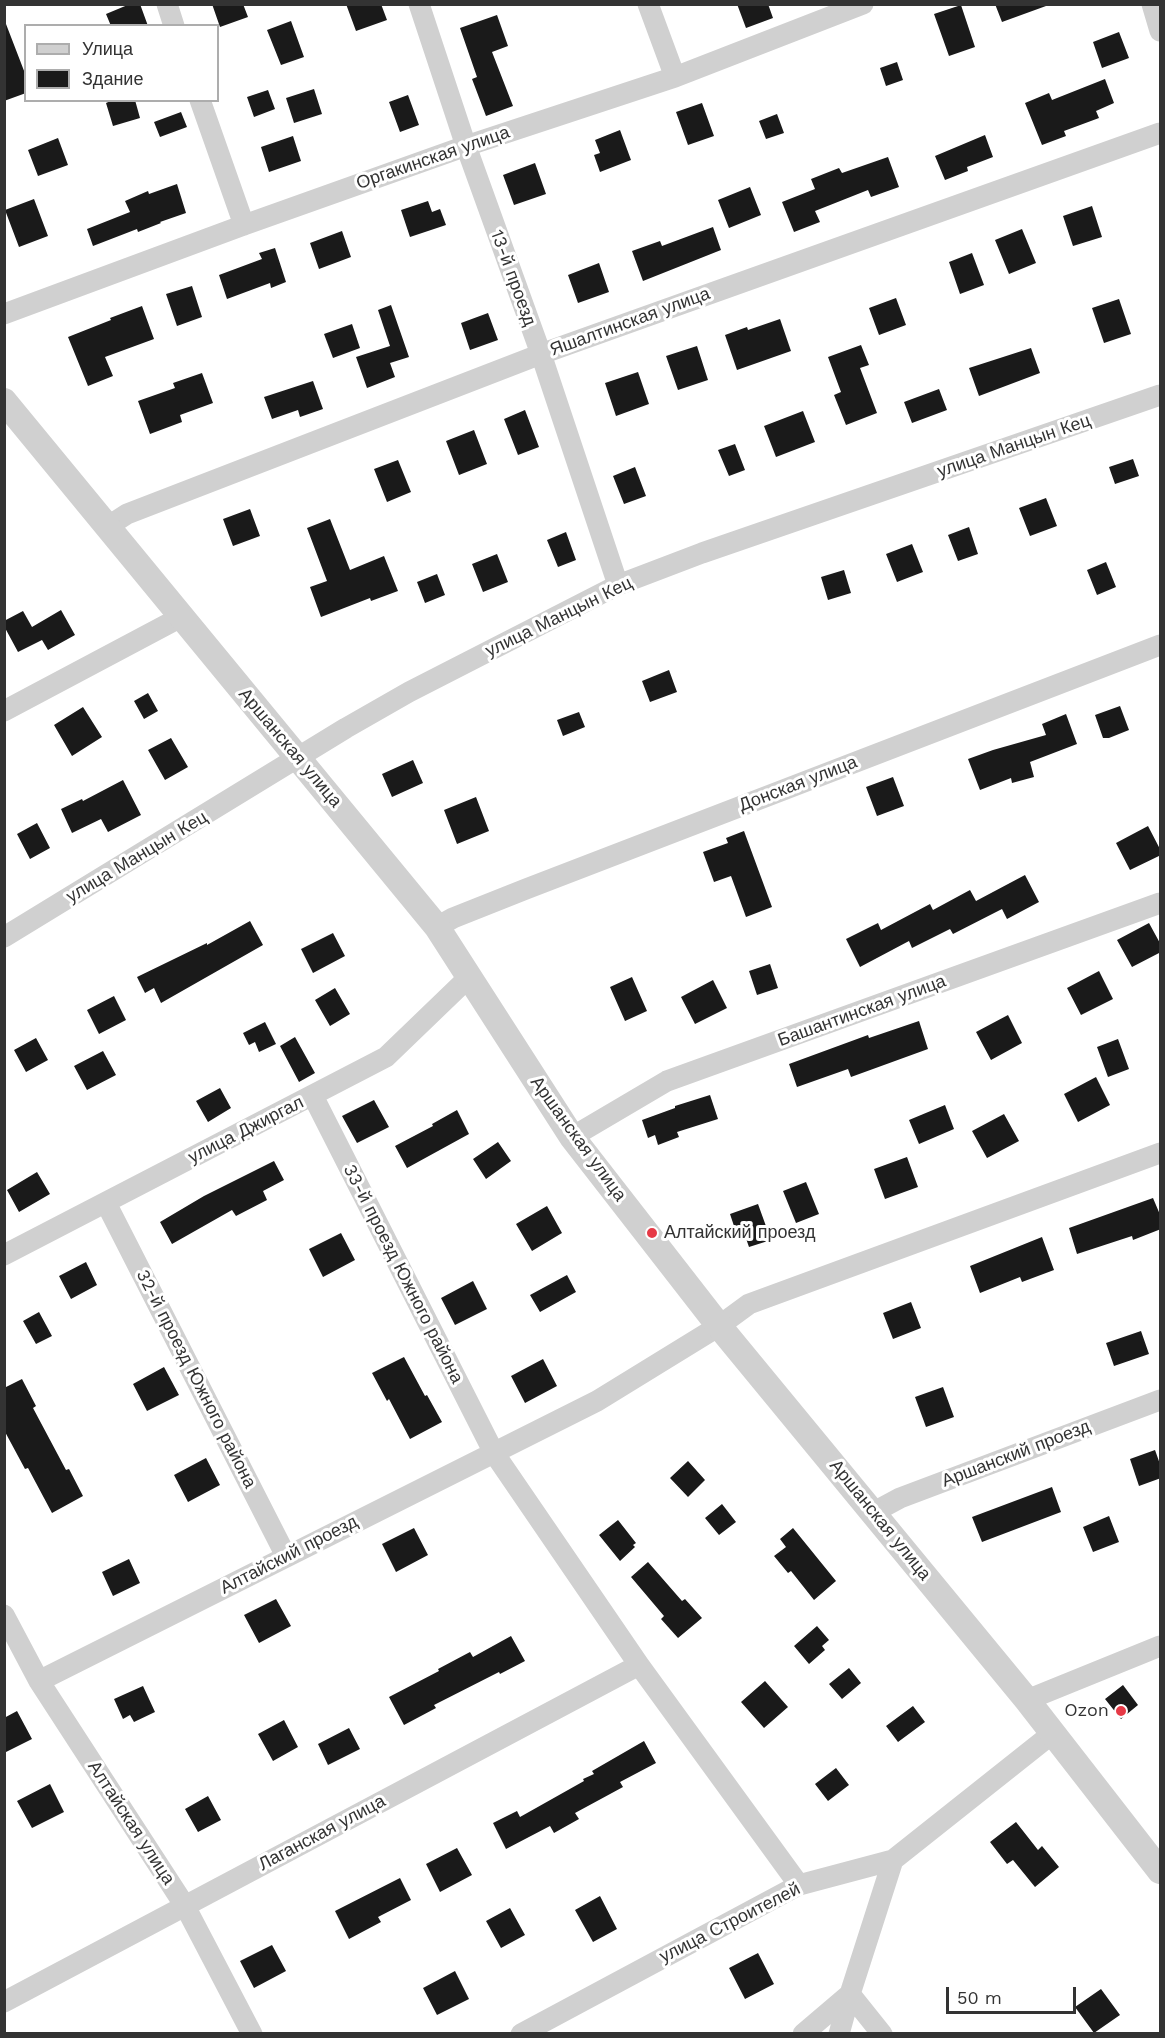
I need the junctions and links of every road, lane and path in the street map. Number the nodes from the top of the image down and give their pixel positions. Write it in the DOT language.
graph roads {
  1 [pos="166,4"];
  2 [pos="419,4"];
  3 [pos="648,4"];
  4 [pos="863,4"];
  5 [pos="1152,4"];
  6 [pos="173,24"];
  7 [pos="1161,31"];
  8 [pos="675,77"];
  9 [pos="201,102"];
  10 [pos="1161,133"];
  11 [pos="466,146"];
  12 [pos="244,225"];
  13 [pos="4,314"];
  14 [pos="541,354"];
  15 [pos="1161,395"];
  16 [pos="4,401"];
  17 [pos="107,527"];
  18 [pos="618,585"];
  19 [pos="181,617"];
  20 [pos="1161,645"];
  21 [pos="4,711"];
  22 [pos="299,758"];
  23 [pos="1161,903"];
  24 [pos="437,927"];
  25 [pos="4,937"];
  26 [pos="468,978"];
  27 [pos="313,1096"];
  28 [pos="572,1137"];
  29 [pos="1161,1153"];
  30 [pos="106,1203"];
  31 [pos="4,1254"];
  32 [pos="719,1326"];
  33 [pos="1161,1400"];
  34 [pos="494,1453"];
  35 [pos="874,1512"];
  36 [pos="286,1556"];
  37 [pos="4,1615"];
  38 [pos="1161,1647"];
  39 [pos="639,1665"];
  40 [pos="39,1680"];
  41 [pos="1027,1700"];
  42 [pos="1053,1733"];
  43 [pos="893,1860"];
  44 [pos="1161,1871"];
  45 [pos="799,1885"];
  46 [pos="185,1906"];
  47 [pos="850,1994"];
  48 [pos="4,2002"];
  49 [pos="252,2034"];
  50 [pos="521,2034"];
  51 [pos="803,2034"];
  52 [pos="839,2034"];
  53 [pos="882,2034"];
  1 -- 6 [label="street"];
  2 -- 11 [label="street, 13-й проезд"];
  3 -- 8 [label="street"];
  4 -- 8 [label="street, Оргакинская улица"];
  5 -- 7 [label="street"];
  8 -- 11 [label="street, Оргакинская улица"];
  9 -- 12 [label="street"];
  10 -- 14 [label="street, Яшалтинская улица"];
  11 -- 12 [label="street, Оргакинская улица"];
  11 -- 14 [label="street, 13-й проезд"];
  12 -- 13 [label="street, Оргакинская улица"];
  14 -- 17 [label="street, Яшалтинская улица"];
  14 -- 18 [label="street, 13-й проезд"];
  15 -- 18 [label="street, улица Манцын Кец"];
  16 -- 17 [label="street, Аршанская улица"];
  17 -- 19 [label="street, Аршанская улица"];
  18 -- 22 [label="street, улица Манцын Кец"];
  19 -- 21 [label="street"];
  19 -- 22 [label="street, Аршанская улица"];
  20 -- 24 [label="street, Донская улица"];
  22 -- 24 [label="street, Аршанская улица"];
  22 -- 25 [label="street, улица Манцын Кец"];
  23 -- 28 [label="street, Башантинская улица"];
  24 -- 26 [label="street, Аршанская улица"];
  26 -- 27 [label="street, улица Джиргал"];
  26 -- 28 [label="street, Аршанская улица"];
  27 -- 30 [label="street, улица Джиргал"];
  27 -- 34 [label="street, 33-й проезд Южного района"];
  28 -- 32 [label="street, Аршанская улица"];
  29 -- 32 [label="street, Алтайский проезд"];
  30 -- 31 [label="street, улица Джиргал"];
  30 -- 36 [label="street, 32-й проезд Южного района"];
  32 -- 34 [label="street, Алтайский проезд"];
  32 -- 35 [label="street, Аршанская улица"];
  33 -- 35 [label="street, Аршанский проезд"];
  34 -- 36 [label="street, Алтайский проезд"];
  34 -- 39 [label="street"];
  35 -- 41 [label="street, Аршанская улица"];
  36 -- 40 [label="street, Алтайский проезд"];
  37 -- 40 [label="street, Алтайская улица"];
  38 -- 41 [label="street"];
  39 -- 45 [label="street"];
  39 -- 46 [label="street, Лаганская улица"];
  40 -- 46 [label="street, Алтайская улица"];
  41 -- 42 [label="street, Аршанская улица"];
  42 -- 43 [label="street, улица Строителей"];
  42 -- 44 [label="street, Аршанская улица"];
  43 -- 45 [label="street, улица Строителей"];
  43 -- 47 [label="street"];
  45 -- 50 [label="street, улица Строителей"];
  46 -- 48 [label="street, Лаганская улица"];
  46 -- 49 [label="street, Алтайская улица"];
  47 -- 51 [label="street"];
  47 -- 52 [label="street"];
  47 -- 53 [label="street"];
}
